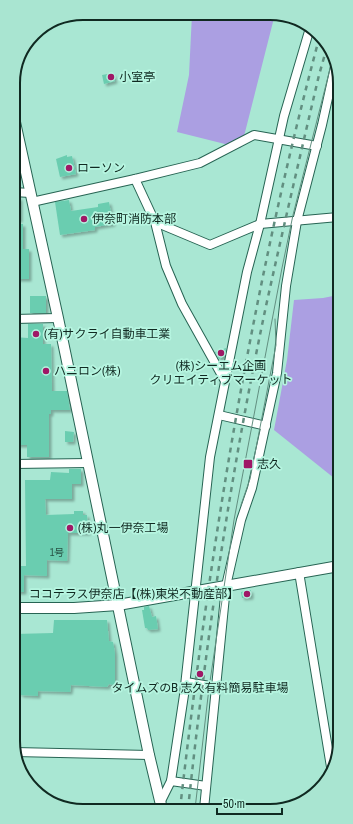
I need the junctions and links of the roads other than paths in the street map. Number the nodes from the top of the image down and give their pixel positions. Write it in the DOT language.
graph roads {
  1 [pos="308,33"];
  2 [pos="332,78"];
  3 [pos="278,139"];
  4 [pos="20,145"];
  5 [pos="317,146"];
  6 [pos="135,179"];
  7 [pos="20,194"];
  8 [pos="31,197"];
  9 [pos="333,217"];
  10 [pos="297,221"];
  11 [pos="156,222"];
  12 [pos="260,224"];
  13 [pos="58,318"];
  14 [pos="20,319"];
  15 [pos="225,381"];
  16 [pos="218,416"];
  17 [pos="266,426"];
  18 [pos="88,463"];
  19 [pos="20,464"];
  20 [pos="333,567"];
  21 [pos="299,572"];
  22 [pos="226,586"];
  23 [pos="197,591"];
  24 [pos="118,605"];
  25 [pos="20,608"];
  26 [pos="186,682"];
  27 [pos="216,687"];
  28 [pos="21,752"];
  29 [pos="149,755"];
  30 [pos="330,760"];
  31 [pos="171,781"];
  32 [pos="206,786"];
  33 [pos="161,804"];
  34 [pos="162,804"];
  35 [pos="204,804"];
  1 -- 3 [label="street"];
  2 -- 5 [label="street"];
  3 -- 5 [label="street"];
  3 -- 6 [label="street"];
  3 -- 12 [label="street"];
  4 -- 8 [label="street"];
  5 -- 10 [label="street"];
  6 -- 8 [label="street"];
  6 -- 11 [label="street"];
  7 -- 8 [label="street"];
  8 -- 13 [label="street"];
  9 -- 10 [label="street"];
  10 -- 12 [label="street"];
  10 -- 17 [label="street"];
  11 -- 12 [label="street"];
  11 -- 15 [label="street"];
  12 -- 15 [label="street"];
  13 -- 14 [label="street"];
  13 -- 18 [label="street"];
  15 -- 16 [label="street"];
  16 -- 17 [label="street"];
  16 -- 23 [label="street"];
  17 -- 22 [label="street"];
  18 -- 19 [label="street"];
  18 -- 24 [label="street"];
  20 -- 21 [label="street"];
  21 -- 22 [label="street"];
  21 -- 30 [label="street"];
  22 -- 23 [label="street"];
  22 -- 27 [label="street"];
  23 -- 24 [label="street"];
  23 -- 26 [label="street"];
  24 -- 25 [label="street"];
  24 -- 29 [label="street"];
  26 -- 27 [label="street"];
  26 -- 31 [label="street"];
  27 -- 32 [label="street"];
  28 -- 29 [label="street"];
  29 -- 33 [label="street"];
  31 -- 32 [label="street"];
  31 -- 34 [label="street"];
  32 -- 35 [label="street"];
}
